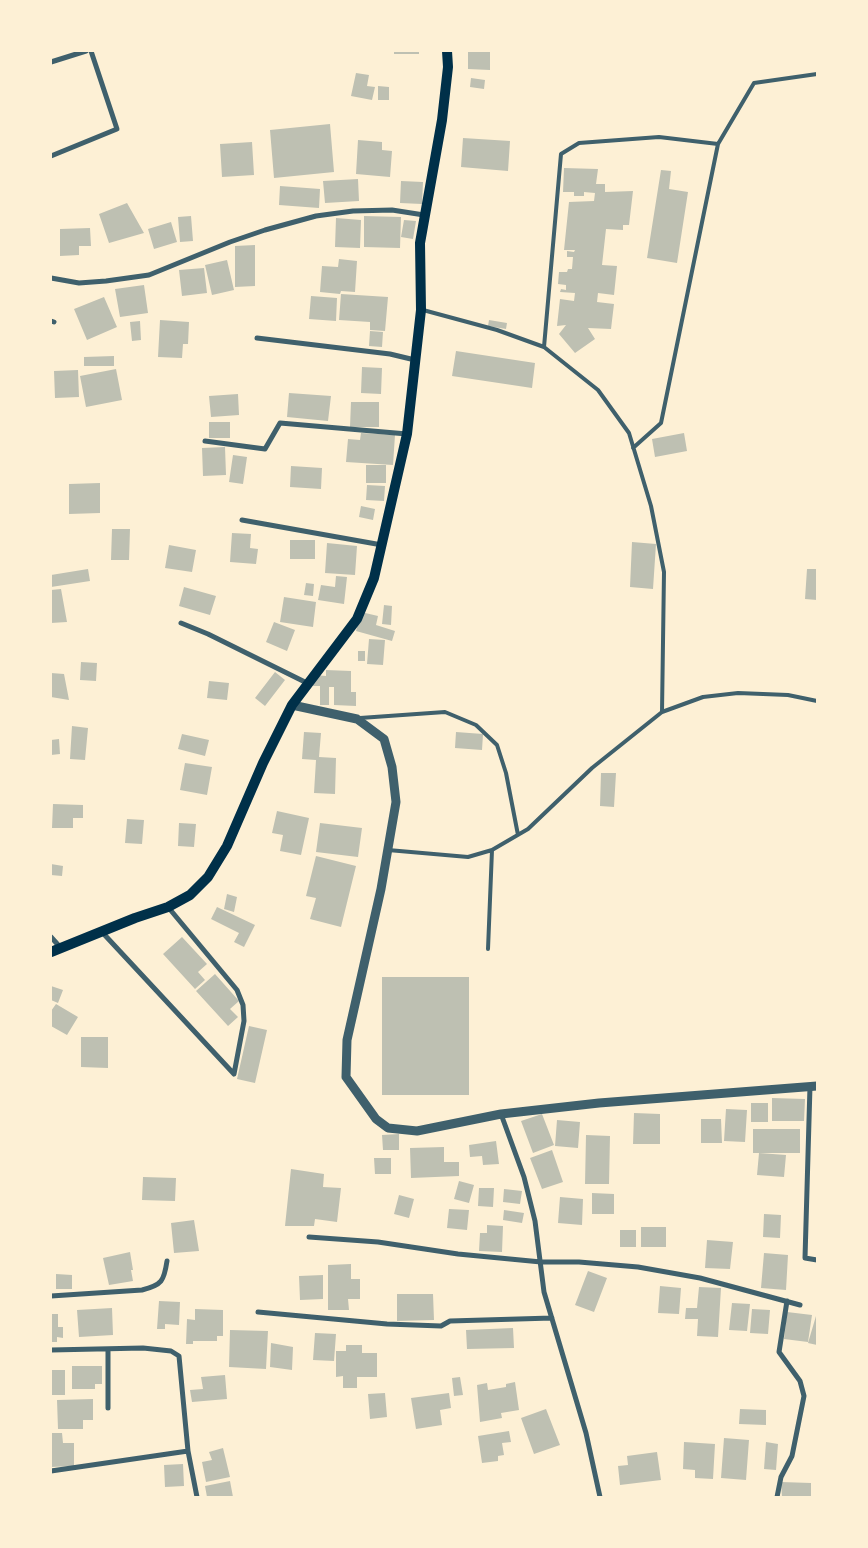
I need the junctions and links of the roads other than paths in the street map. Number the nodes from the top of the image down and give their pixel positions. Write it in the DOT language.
graph roads {
  1 [pos="86,51"];
  2 [pos="91,51"];
  3 [pos="447,51"];
  4 [pos="51,62"];
  5 [pos="817,74"];
  6 [pos="718,144"];
  7 [pos="51,156"];
  8 [pos="424,215"];
  9 [pos="51,278"];
  10 [pos="421,310"];
  11 [pos="257,338"];
  12 [pos="544,347"];
  13 [pos="416,360"];
  14 [pos="407,434"];
  15 [pos="205,441"];
  16 [pos="633,448"];
  17 [pos="242,520"];
  18 [pos="382,545"];
  19 [pos="181,623"];
  20 [pos="307,683"];
  21 [pos="817,701"];
  22 [pos="292,705"];
  23 [pos="662,712"];
  24 [pos="357,719"];
  25 [pos="518,835"];
  26 [pos="388,850"];
  27 [pos="492,850"];
  28 [pos="168,907"];
  29 [pos="101,931"];
  30 [pos="51,937"];
  31 [pos="56,949"];
  32 [pos="488,949"];
  33 [pos="813,1086"];
  34 [pos="502,1114"];
  35 [pos="308,1237"];
  36 [pos="817,1260"];
  37 [pos="167,1261"];
  38 [pos="541,1262"];
  39 [pos="51,1296"];
  40 [pos="787,1301"];
  41 [pos="800,1305"];
  42 [pos="258,1312"];
  43 [pos="552,1318"];
  44 [pos="108,1349"];
  45 [pos="51,1350"];
  46 [pos="108,1408"];
  47 [pos="188,1451"];
  48 [pos="51,1470"];
  49 [pos="197,1497"];
  50 [pos="600,1497"];
  51 [pos="777,1497"];
  1 -- 4 [label="street"];
  2 -- 7 [label="street"];
  3 -- 8 [label="main road"];
  5 -- 6 [label="lane"];
  6 -- 12 [label="lane"];
  6 -- 16 [label="lane"];
  8 -- 9 [label="street"];
  8 -- 10 [label="main road"];
  10 -- 12 [label="lane"];
  10 -- 13 [label="main road"];
  11 -- 13 [label="street"];
  12 -- 16 [label="lane"];
  13 -- 14 [label="main road"];
  14 -- 15 [label="street"];
  14 -- 18 [label="main road"];
  16 -- 23 [label="lane"];
  17 -- 18 [label="street"];
  18 -- 20 [label="main road"];
  19 -- 20 [label="street"];
  20 -- 22 [label="main road"];
  21 -- 23 [label="lane"];
  22 -- 24 [label="street"];
  22 -- 28 [label="main road"];
  23 -- 25 [label="lane"];
  24 -- 25 [label="lane"];
  24 -- 26 [label="street"];
  25 -- 27 [label="lane"];
  26 -- 27 [label="lane"];
  26 -- 34 [label="street"];
  27 -- 32 [label="lane"];
  28 -- 29 [label="main road"];
  28 -- 29 [label="street"];
  29 -- 31 [label="main road"];
  30 -- 31 [label="street"];
  33 -- 34 [label="street"];
  33 -- 36 [label="street"];
  34 -- 38 [label="street"];
  35 -- 38 [label="street"];
  37 -- 39 [label="street"];
  38 -- 40 [label="street"];
  38 -- 43 [label="street"];
  40 -- 41 [label="street"];
  40 -- 51 [label="street"];
  42 -- 43 [label="street"];
  43 -- 50 [label="street"];
  44 -- 45 [label="street"];
  44 -- 46 [label="street"];
  44 -- 47 [label="street"];
  47 -- 48 [label="street"];
  47 -- 49 [label="street"];
}
